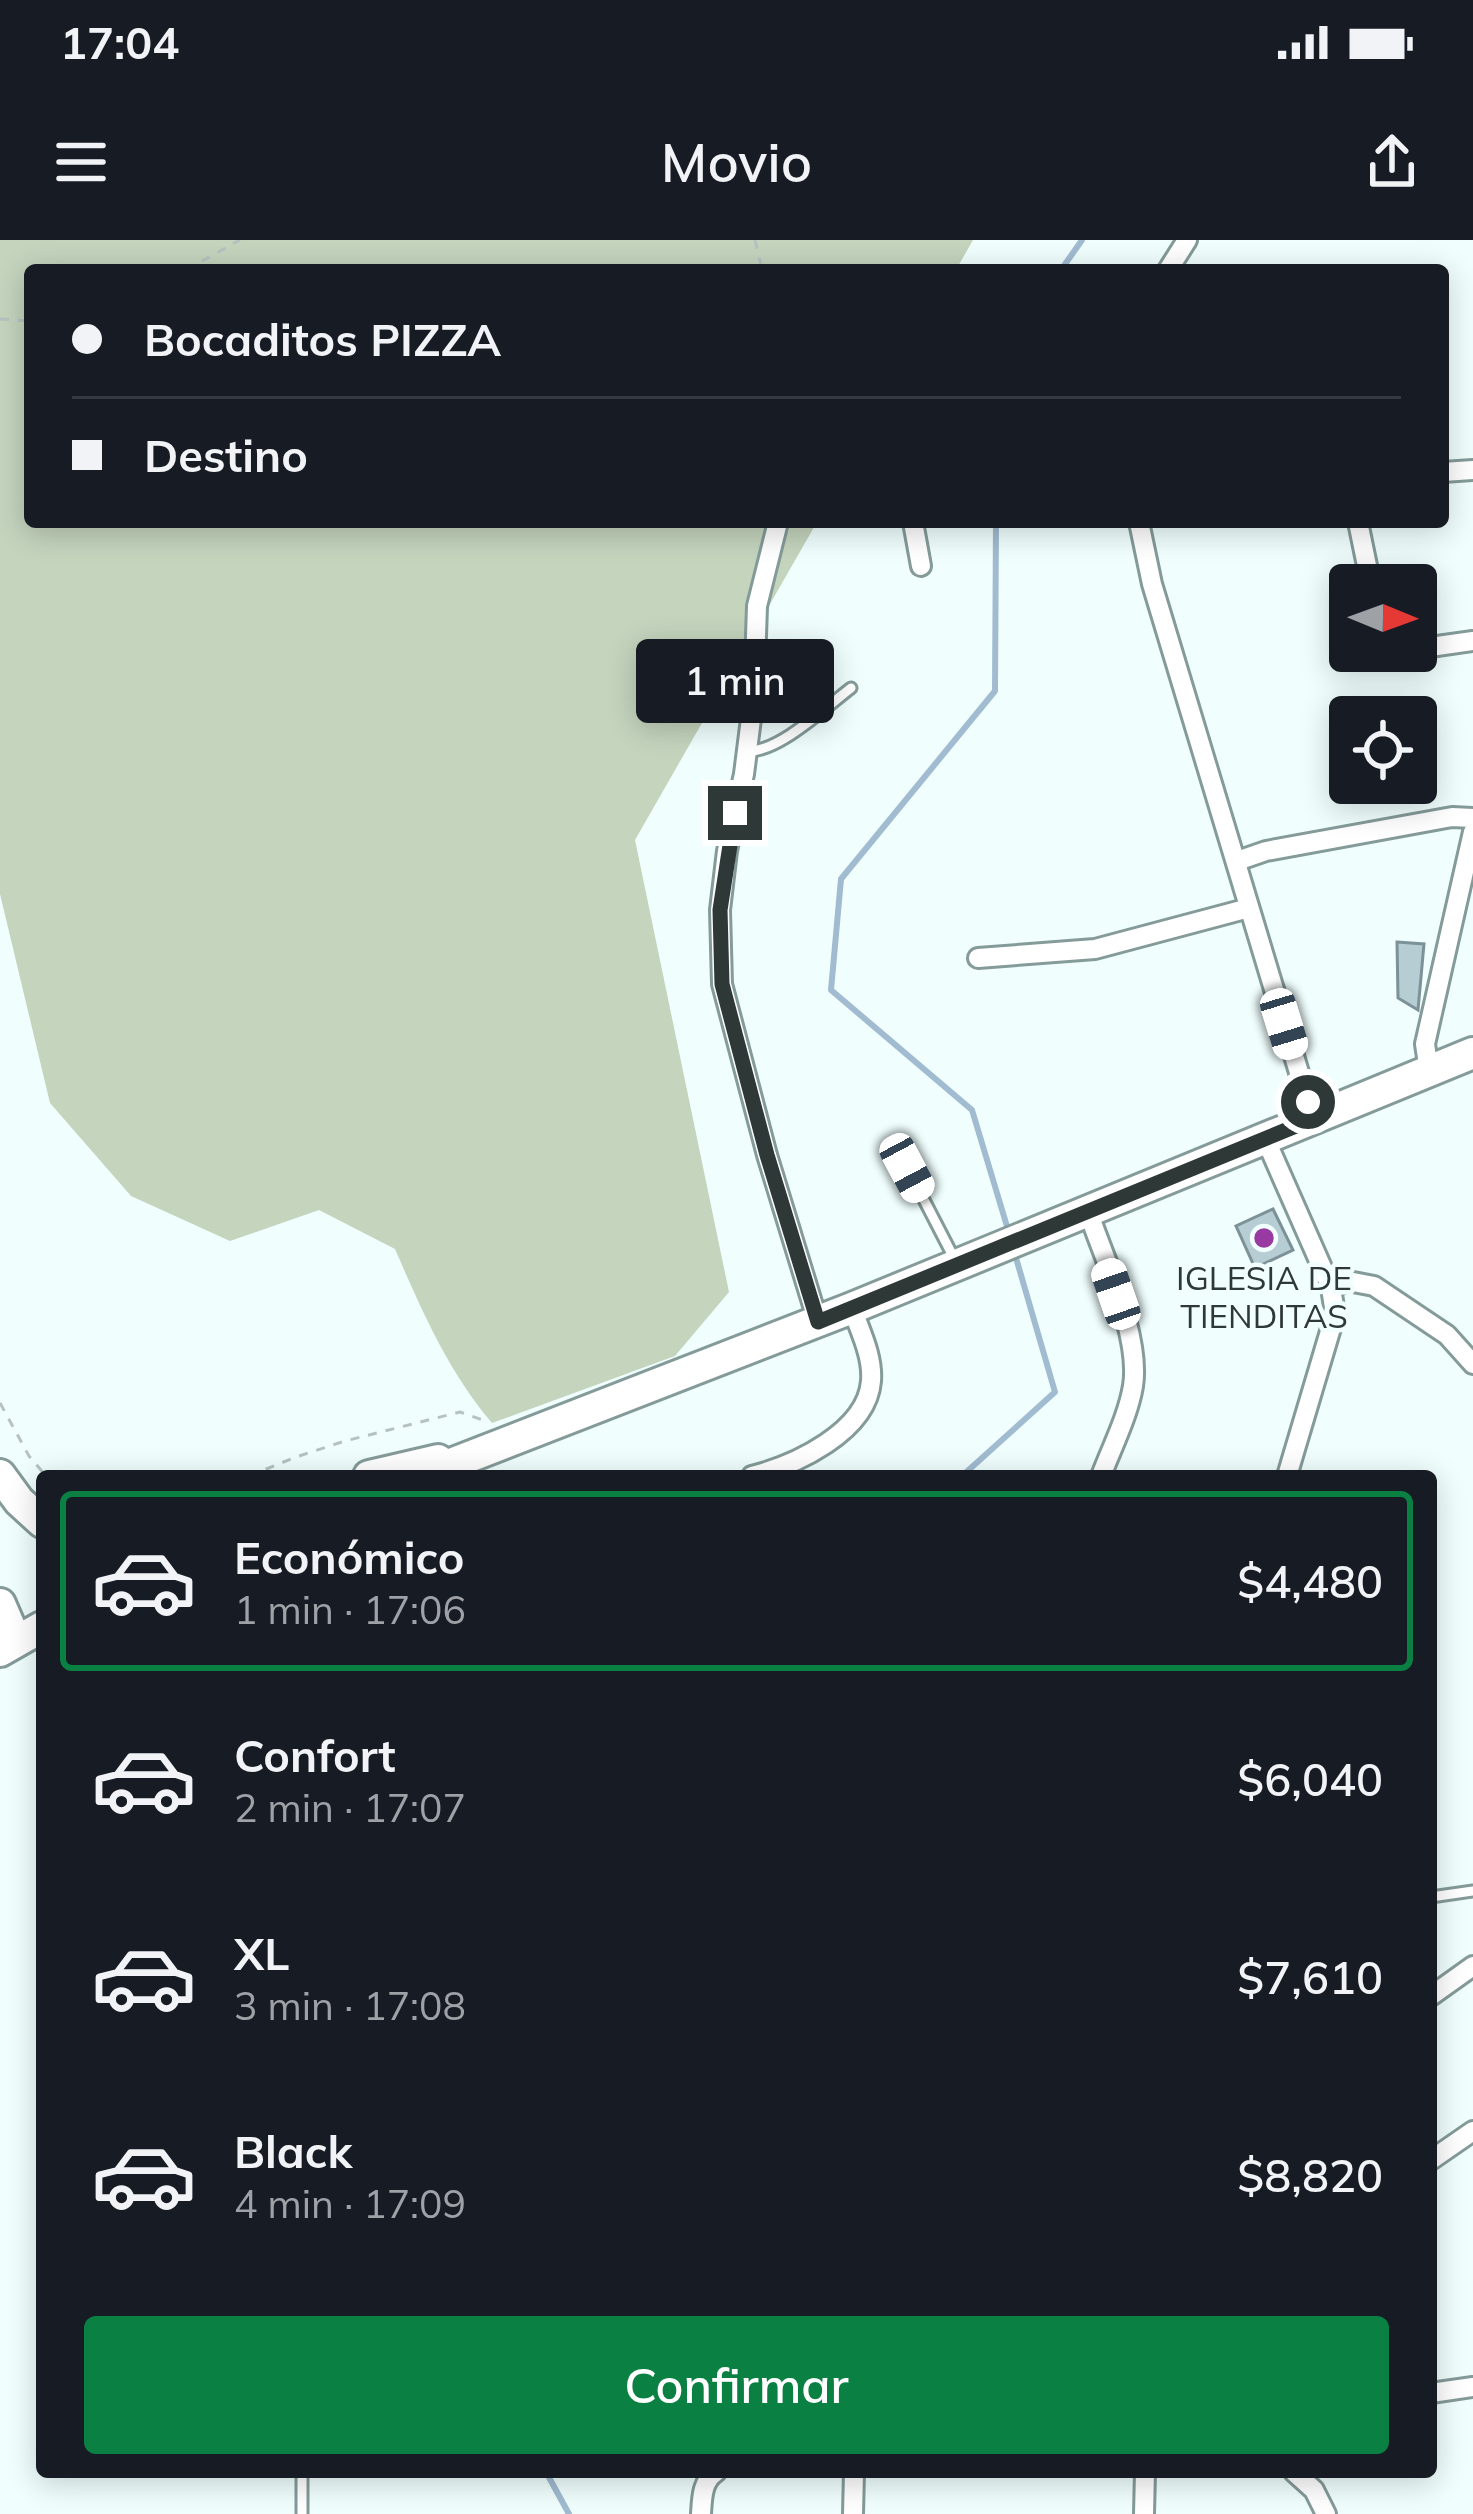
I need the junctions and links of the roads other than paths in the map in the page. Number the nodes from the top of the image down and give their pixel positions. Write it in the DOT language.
graph roads {
  1 [pos="777,528"];
  2 [pos="914,528"];
  3 [pos="1139,528"];
  4 [pos="1359,528"];
  5 [pos="1367,564"];
  6 [pos="921,566"];
  7 [pos="1473,641"];
  8 [pos="1437,646"];
  9 [pos="851,688"];
  10 [pos="746,752"];
  11 [pos="1473,818"];
  12 [pos="1473,832"];
  13 [pos="1237,861"];
  14 [pos="1250,908"];
  15 [pos="978,958"];
  16 [pos="1473,1053"];
  17 [pos="1429,1071"];
  18 [pos="1313,1119"];
  19 [pos="1265,1138"];
  20 [pos="907,1168"];
  21 [pos="1088,1211"];
  22 [pos="971,1258"];
  23 [pos="1331,1288"];
  24 [pos="853,1308"];
  25 [pos="818,1322"];
  26 [pos="1466,1342"];
  27 [pos="1473,1364"];
  28 [pos="462,1460"];
  29 [pos="393,1470"];
  30 [pos="436,1470"];
  31 [pos="768,1470"];
  32 [pos="1103,1470"];
  33 [pos="1289,1470"];
  34 [pos="0,1475"];
  35 [pos="36,1517"];
  36 [pos="0,1604"];
  37 [pos="19,1639"];
  38 [pos="1473,1891"];
  39 [pos="1437,1896"];
  40 [pos="1473,1966"];
  41 [pos="1437,1992"];
  42 [pos="1473,2131"];
  43 [pos="1437,2157"];
  44 [pos="1473,2387"];
  45 [pos="1437,2392"];
  46 [pos="302,2478"];
  47 [pos="708,2478"];
  48 [pos="854,2478"];
  49 [pos="1145,2478"];
  50 [pos="1303,2478"];
  51 [pos="302,2514"];
  52 [pos="701,2514"];
  53 [pos="853,2514"];
  54 [pos="1144,2514"];
  55 [pos="1326,2514"];
  1 -- 10 [label="street"];
  2 -- 6 [label="street"];
  3 -- 13 [label="street"];
  4 -- 5 [label="street"];
  7 -- 8 [label="street"];
  9 -- 10 [label="lane"];
  10 -- 25 [label="street"];
  11 -- 13 [label="street"];
  12 -- 17 [label="street"];
  13 -- 14 [label="street"];
  14 -- 15 [label="street"];
  14 -- 18 [label="street"];
  16 -- 17 [label="main road"];
  17 -- 18 [label="main road"];
  18 -- 19 [label="main road"];
  19 -- 21 [label="main road"];
  19 -- 23 [label="street"];
  20 -- 22 [label="lane"];
  21 -- 22 [label="main road"];
  21 -- 32 [label="street"];
  22 -- 24 [label="main road"];
  23 -- 26 [label="street"];
  23 -- 33 [label="street"];
  24 -- 25 [label="main road"];
  24 -- 31 [label="street"];
  25 -- 28 [label="main road"];
  26 -- 27 [label="street"];
  28 -- 29 [label="main road"];
  28 -- 30 [label="main road"];
  34 -- 35 [label="main road"];
  36 -- 37 [label="main road"];
  38 -- 39 [label="lane"];
  40 -- 41 [label="street"];
  42 -- 43 [label="street"];
  44 -- 45 [label="street"];
  46 -- 51 [label="lane"];
  47 -- 52 [label="street"];
  48 -- 53 [label="street"];
  49 -- 54 [label="street"];
  50 -- 55 [label="street"];
}
